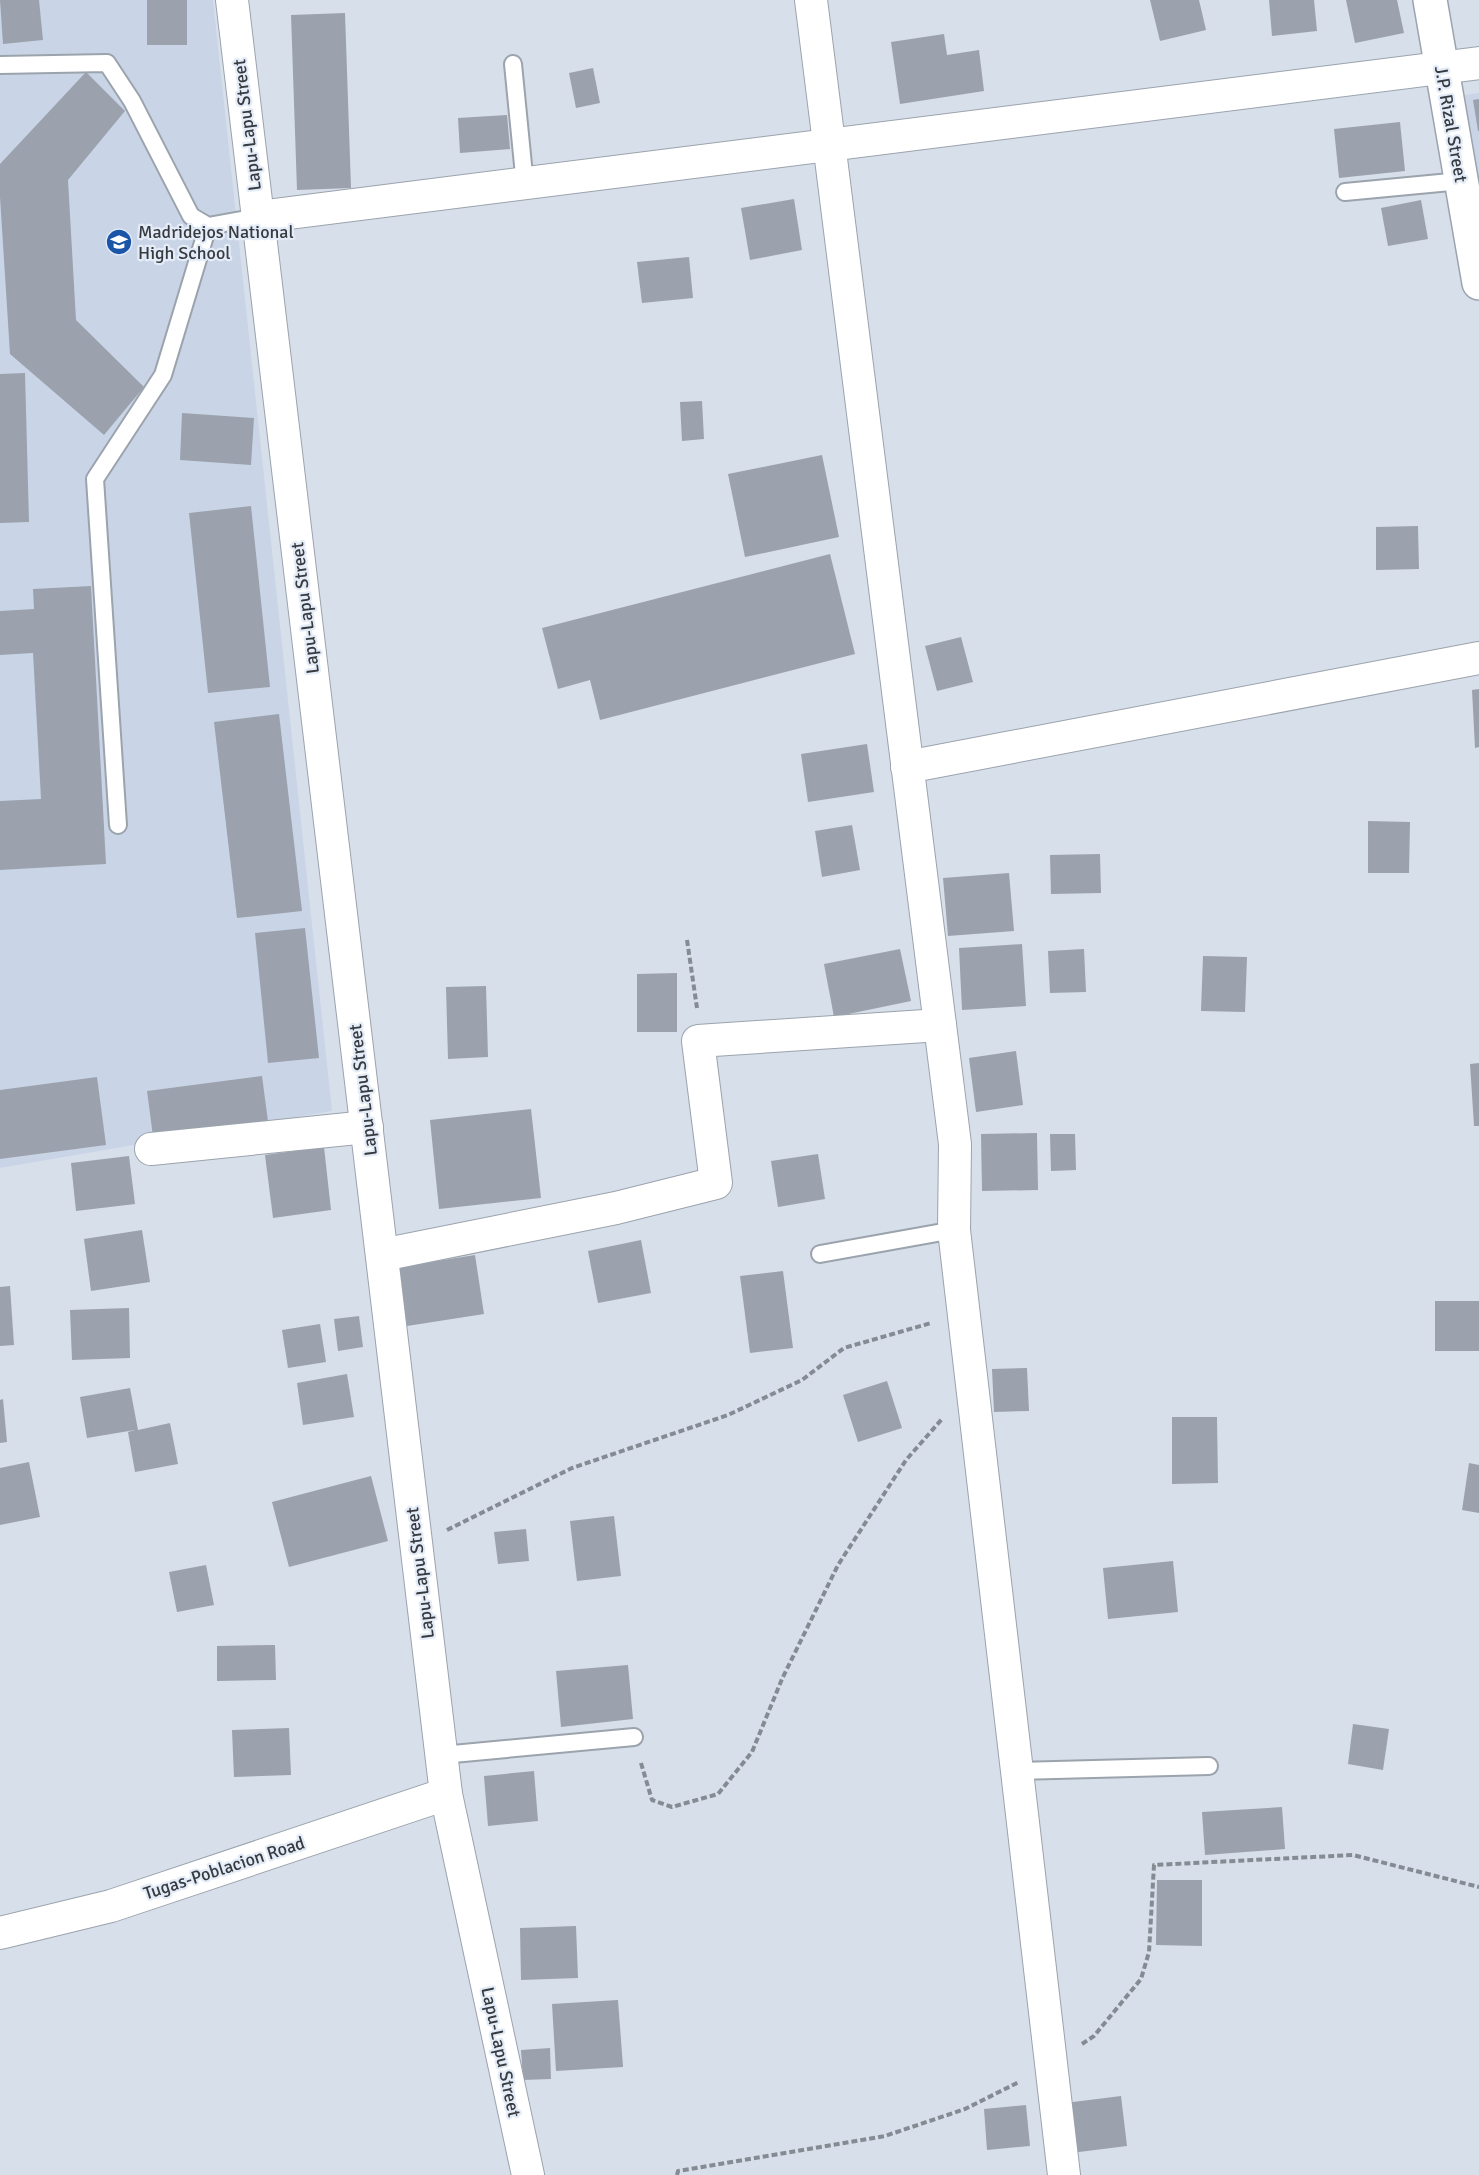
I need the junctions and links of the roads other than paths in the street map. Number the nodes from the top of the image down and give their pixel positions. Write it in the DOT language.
graph roads {
  1 [pos="232,0"];
  2 [pos="811,0"];
  3 [pos="1430,0"];
  4 [pos="1479,63"];
  5 [pos="513,64"];
  6 [pos="0,65"];
  7 [pos="1442,68"];
  8 [pos="828,145"];
  9 [pos="1461,181"];
  10 [pos="525,185"];
  11 [pos="1345,192"];
  12 [pos="258,217"];
  13 [pos="208,226"];
  14 [pos="1479,283"];
  15 [pos="1479,658"];
  16 [pos="907,766"];
  17 [pos="118,825"];
  18 [pos="940,1025"];
  19 [pos="367,1127"];
  20 [pos="151,1149"];
  21 [pos="954,1230"];
  22 [pos="820,1254"];
  23 [pos="382,1255"];
  24 [pos="634,1737"];
  25 [pos="442,1755"];
  26 [pos="1209,1766"];
  27 [pos="1017,1771"];
  28 [pos="446,1794"];
  29 [pos="0,1933"];
  30 [pos="528,2175"];
  31 [pos="1064,2175"];
  1 -- 12 [label="street, Lapu-Lapu Street"];
  2 -- 8 [label="street"];
  3 -- 7 [label="main road, J.P. Rizal Street"];
  4 -- 7 [label="street"];
  5 -- 10 [label="lane"];
  6 -- 13 [label="lane"];
  7 -- 8 [label="street"];
  7 -- 9 [label="main road, J.P. Rizal Street"];
  8 -- 10 [label="street"];
  8 -- 16 [label="street"];
  9 -- 11 [label="lane"];
  9 -- 14 [label="main road, J.P. Rizal Street"];
  10 -- 12 [label="street"];
  12 -- 13 [label="lane"];
  12 -- 19 [label="street, Lapu-Lapu Street"];
  13 -- 17 [label="lane"];
  15 -- 16 [label="street"];
  16 -- 18 [label="street"];
  18 -- 21 [label="street"];
  18 -- 23 [label="street"];
  19 -- 20 [label="street"];
  19 -- 23 [label="street, Lapu-Lapu Street"];
  21 -- 22 [label="lane"];
  21 -- 27 [label="street"];
  23 -- 25 [label="street, Lapu-Lapu Street"];
  24 -- 25 [label="lane"];
  25 -- 28 [label="street, Lapu-Lapu Street"];
  26 -- 27 [label="lane"];
  27 -- 31 [label="street"];
  28 -- 29 [label="street, Tugas-Poblacion Road"];
  28 -- 30 [label="street, Lapu-Lapu Street"];
}
